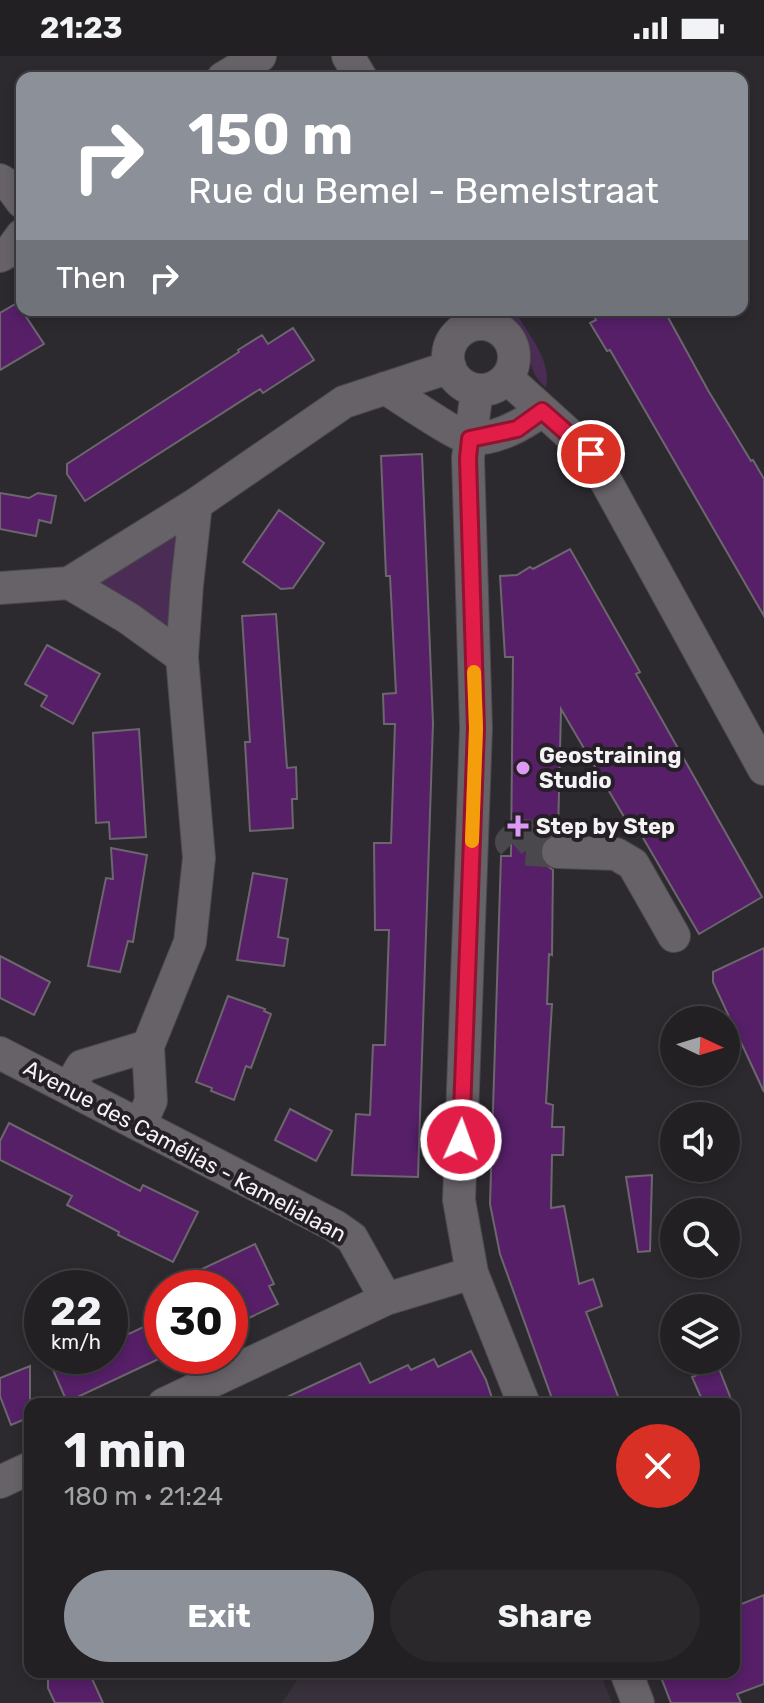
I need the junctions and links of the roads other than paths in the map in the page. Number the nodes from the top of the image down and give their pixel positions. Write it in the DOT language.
graph roads {
  1 [pos="260,56"];
  2 [pos="233,72"];
  3 [pos="16,243"];
  4 [pos="0,256"];
  5 [pos="486,318"];
  6 [pos="453,338"];
  7 [pos="507,378"];
  8 [pos="385,388"];
  9 [pos="477,390"];
  10 [pos="542,411"];
  11 [pos="470,439"];
  12 [pos="196,504"];
  13 [pos="69,583"];
  14 [pos="0,588"];
  15 [pos="182,657"];
  16 [pos="764,769"];
  17 [pos="616,840"];
  18 [pos="674,936"];
  19 [pos="148,1046"];
  20 [pos="0,1053"];
  21 [pos="69,1088"];
  22 [pos="140,1125"];
  23 [pos="472,1273"];
  24 [pos="386,1299"];
  25 [pos="177,1398"];
  26 [pos="522,1398"];
  27 [pos="24,1471"];
  28 [pos="0,1482"];
  29 [pos="628,1678"];
  30 [pos="638,1703"];
  1 -- 2 [label="street"];
  3 -- 4 [label="street"];
  5 -- 6 [label="street"];
  5 -- 7 [label="street"];
  6 -- 8 [label="street"];
  6 -- 9 [label="street"];
  7 -- 9 [label="street"];
  7 -- 10 [label="street"];
  8 -- 11 [label="street"];
  8 -- 12 [label="street"];
  9 -- 11 [label="street"];
  10 -- 11 [label="street"];
  10 -- 16 [label="street"];
  11 -- 23 [label="street"];
  12 -- 13 [label="street"];
  12 -- 15 [label="street"];
  13 -- 14 [label="street"];
  13 -- 15 [label="street"];
  15 -- 19 [label="street"];
  17 -- 18 [label="street"];
  19 -- 21 [label="street"];
  19 -- 22 [label="street"];
  20 -- 21 [label="street, Avenue des Camélias - Kamelialaan"];
  21 -- 22 [label="street, Avenue des Camélias - Kamelialaan"];
  22 -- 24 [label="street, Avenue des Camélias - Kamelialaan"];
  23 -- 24 [label="street"];
  23 -- 26 [label="street"];
  24 -- 25 [label="street"];
  27 -- 28 [label="street"];
  29 -- 30 [label="street"];
}
